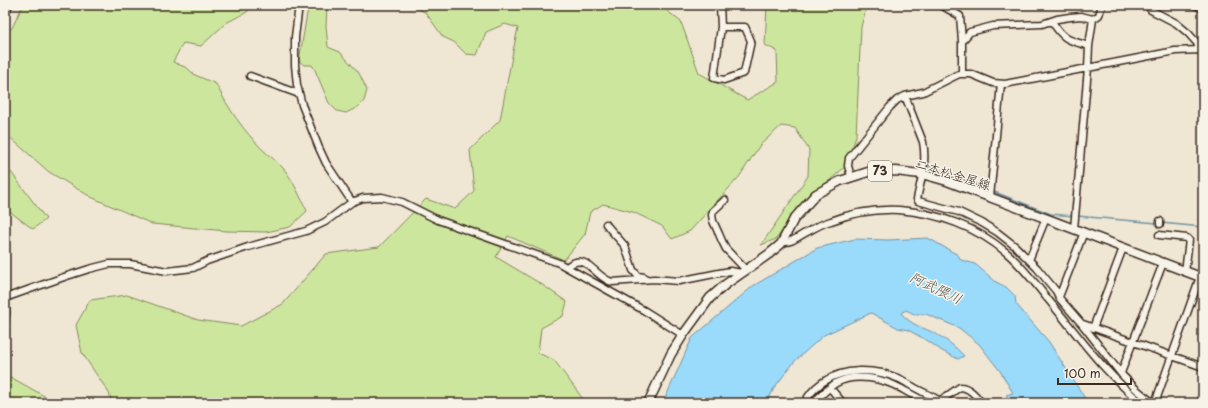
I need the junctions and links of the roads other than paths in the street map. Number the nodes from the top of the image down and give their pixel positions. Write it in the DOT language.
graph roads {
  1 [pos="10,5"];
  2 [pos="299,5"];
  3 [pos="720,5"];
  4 [pos="941,5"];
  5 [pos="1102,5"];
  6 [pos="1147,5"];
  7 [pos="1194,5"];
  8 [pos="1203,8"];
  9 [pos="5,14"];
  10 [pos="1093,19"];
  11 [pos="1052,21"];
  12 [pos="721,27"];
  13 [pos="962,41"];
  14 [pos="1089,46"];
  15 [pos="1201,51"];
  16 [pos="1088,68"];
  17 [pos="962,74"];
  18 [pos="250,76"];
  19 [pos="1002,84"];
  20 [pos="299,94"];
  21 [pos="905,96"];
  22 [pos="922,174"];
  23 [pos="851,176"];
  24 [pos="991,193"];
  25 [pos="725,200"];
  26 [pos="352,202"];
  27 [pos="1046,218"];
  28 [pos="606,224"];
  29 [pos="1074,229"];
  30 [pos="1084,232"];
  31 [pos="1159,236"];
  32 [pos="782,242"];
  33 [pos="1123,248"];
  34 [pos="1029,260"];
  35 [pos="1163,263"];
  36 [pos="567,267"];
  37 [pos="744,271"];
  38 [pos="1185,272"];
  39 [pos="1202,278"];
  40 [pos="651,279"];
  41 [pos="1059,297"];
  42 [pos="5,298"];
  43 [pos="5,321"];
  44 [pos="1081,323"];
  45 [pos="1093,328"];
  46 [pos="683,335"];
  47 [pos="1132,342"];
  48 [pos="1171,356"];
  49 [pos="1203,367"];
  50 [pos="1121,373"];
  51 [pos="830,388"];
  52 [pos="1203,394"];
  53 [pos="918,401"];
  54 [pos="938,402"];
  55 [pos="648,403"];
  56 [pos="805,403"];
  57 [pos="812,403"];
  58 [pos="843,403"];
  59 [pos="930,403"];
  60 [pos="982,403"];
  61 [pos="1142,403"];
  62 [pos="1154,403"];
  63 [pos="1200,403"];
  1 -- 9 [label="street"];
  2 -- 20 [label="street"];
  3 -- 12 [label="street"];
  4 -- 13 [label="street"];
  5 -- 10 [label="street"];
  6 -- 15 [label="street"];
  7 -- 8 [label="street"];
  10 -- 11 [label="street"];
  10 -- 14 [label="street"];
  11 -- 13 [label="street"];
  11 -- 14 [label="street"];
  12 -- 12 [label="street"];
  13 -- 17 [label="street"];
  14 -- 16 [label="street"];
  15 -- 16 [label="street"];
  16 -- 19 [label="street"];
  16 -- 29 [label="street"];
  17 -- 19 [label="street"];
  17 -- 21 [label="street"];
  18 -- 20 [label="street"];
  19 -- 24 [label="street"];
  20 -- 26 [label="street"];
  21 -- 22 [label="street"];
  21 -- 23 [label="street"];
  22 -- 23 [label="main road, 二本松金屋線 / 73"];
  22 -- 24 [label="main road, 二本松金屋線 / 73"];
  22 -- 34 [label="street"];
  23 -- 32 [label="main road, 二本松金屋線 / 73"];
  24 -- 27 [label="main road, 二本松金屋線 / 73"];
  25 -- 37 [label="street"];
  26 -- 36 [label="street"];
  26 -- 42 [label="street"];
  27 -- 29 [label="main road, 二本松金屋線 / 73"];
  27 -- 34 [label="street"];
  28 -- 40 [label="street"];
  29 -- 30 [label="main road, 二本松金屋線 / 73"];
  30 -- 33 [label="main road, 二本松金屋線 / 73"];
  30 -- 41 [label="street"];
  31 -- 38 [label="street"];
  32 -- 37 [label="main road, 二本松金屋線 / 73"];
  32 -- 61 [label="street"];
  33 -- 35 [label="main road, 二本松金屋線 / 73"];
  33 -- 45 [label="street"];
  34 -- 41 [label="street"];
  35 -- 38 [label="main road, 二本松金屋線 / 73"];
  35 -- 47 [label="street"];
  36 -- 40 [label="street"];
  36 -- 46 [label="street"];
  37 -- 40 [label="street"];
  37 -- 46 [label="main road, 二本松金屋線 / 73"];
  38 -- 39 [label="main road, 二本松金屋線 / 73"];
  39 -- 48 [label="street"];
  41 -- 44 [label="street"];
  42 -- 43 [label="street"];
  44 -- 45 [label="street"];
  44 -- 50 [label="street"];
  45 -- 47 [label="street"];
  46 -- 55 [label="main road, 二本松金屋線 / 73"];
  47 -- 48 [label="street"];
  47 -- 50 [label="street"];
  48 -- 49 [label="street"];
  48 -- 62 [label="street"];
  50 -- 62 [label="street"];
  51 -- 53 [label="street"];
  51 -- 57 [label="street"];
  51 -- 58 [label="street"];
  52 -- 63 [label="street"];
  53 -- 59 [label="street"];
  54 -- 56 [label="street"];
  54 -- 60 [label="street"];
}
